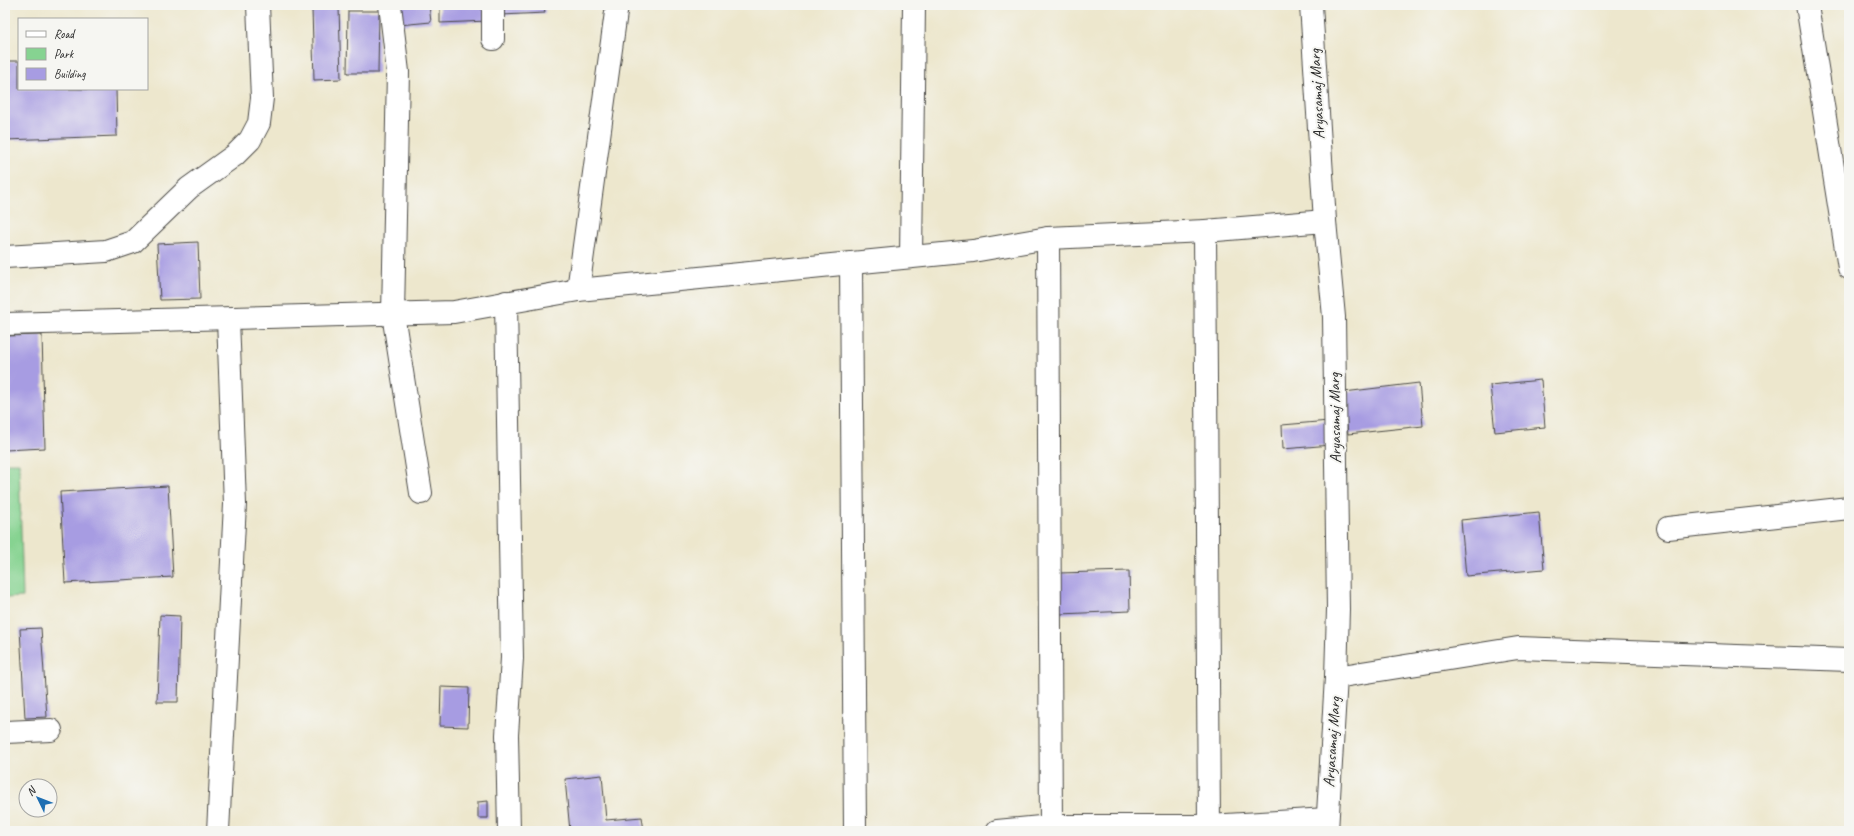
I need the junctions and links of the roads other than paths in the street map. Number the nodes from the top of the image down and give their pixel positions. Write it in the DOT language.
graph roads {
  1 [pos="258,5"];
  2 [pos="390,5"];
  3 [pos="493,5"];
  4 [pos="617,5"];
  5 [pos="914,5"];
  6 [pos="1311,5"];
  7 [pos="1807,5"];
  8 [pos="493,39"];
  9 [pos="1325,221"];
  10 [pos="1205,231"];
  11 [pos="1048,238"];
  12 [pos="5,257"];
  13 [pos="911,257"];
  14 [pos="851,263"];
  15 [pos="1849,268"];
  16 [pos="578,290"];
  17 [pos="506,302"];
  18 [pos="393,314"];
  19 [pos="228,319"];
  20 [pos="5,324"];
  21 [pos="422,493"];
  22 [pos="1849,508"];
  23 [pos="1668,528"];
  24 [pos="1849,660"];
  25 [pos="1336,677"];
  26 [pos="50,730"];
  27 [pos="5,732"];
  28 [pos="1327,825"];
  29 [pos="1209,826"];
  30 [pos="1051,828"];
  31 [pos="218,831"];
  32 [pos="509,831"];
  33 [pos="855,831"];
  34 [pos="997,831"];
  1 -- 12 [label="street"];
  2 -- 18 [label="street"];
  3 -- 8 [label="street"];
  4 -- 16 [label="street"];
  5 -- 13 [label="street"];
  6 -- 9 [label="street, Aryasamaj Marg"];
  7 -- 15 [label="street"];
  9 -- 10 [label="street"];
  9 -- 25 [label="street, Aryasamaj Marg"];
  10 -- 11 [label="street"];
  10 -- 29 [label="street"];
  11 -- 13 [label="street"];
  11 -- 30 [label="street"];
  13 -- 14 [label="street"];
  14 -- 16 [label="street"];
  14 -- 33 [label="street"];
  16 -- 17 [label="street"];
  17 -- 18 [label="street"];
  17 -- 32 [label="street"];
  18 -- 19 [label="street"];
  18 -- 21 [label="street"];
  19 -- 20 [label="street"];
  19 -- 31 [label="street"];
  22 -- 23 [label="street"];
  24 -- 25 [label="street"];
  25 -- 28 [label="street, Aryasamaj Marg"];
  26 -- 27 [label="street"];
  28 -- 29 [label="street"];
  29 -- 30 [label="street"];
  30 -- 34 [label="street"];
}
